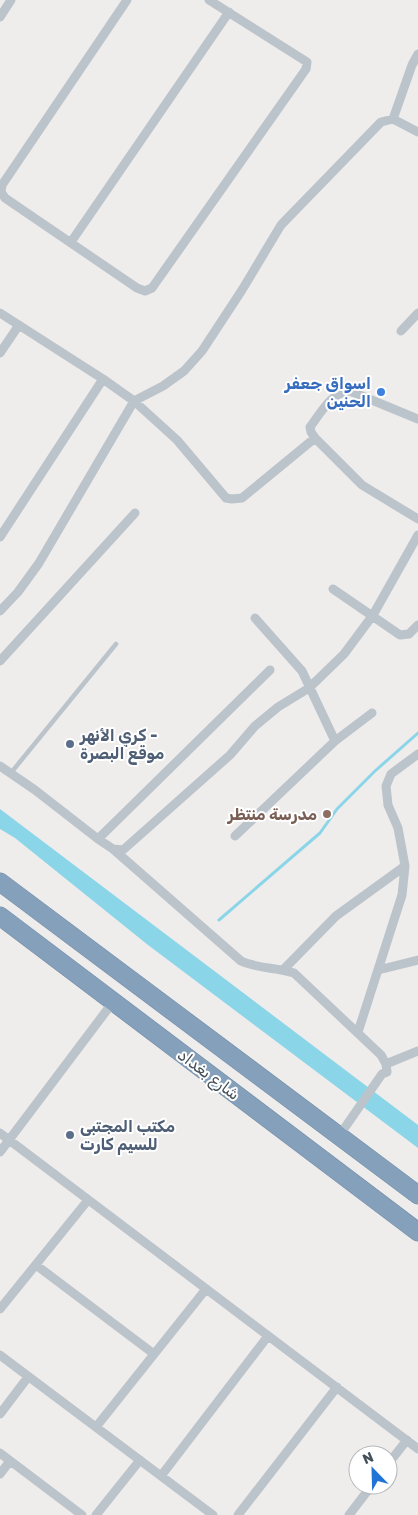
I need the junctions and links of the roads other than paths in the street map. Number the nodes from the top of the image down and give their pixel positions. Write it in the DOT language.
graph roads {
  1 [pos="11,0"];
  2 [pos="127,0"];
  3 [pos="209,0"];
  4 [pos="229,12"];
  5 [pos="0,17"];
  6 [pos="418,54"];
  7 [pos="393,118"];
  8 [pos="418,132"];
  9 [pos="71,242"];
  10 [pos="0,312"];
  11 [pos="418,312"];
  12 [pos="19,325"];
  13 [pos="401,331"];
  14 [pos="0,353"];
  15 [pos="104,379"];
  16 [pos="134,401"];
  17 [pos="418,419"];
  18 [pos="315,438"];
  19 [pos="135,513"];
  20 [pos="418,519"];
  21 [pos="418,535"];
  22 [pos="0,537"];
  23 [pos="333,590"];
  24 [pos="0,611"];
  25 [pos="373,615"];
  26 [pos="255,618"];
  27 [pos="418,625"];
  28 [pos="116,644"];
  29 [pos="0,661"];
  30 [pos="270,670"];
  31 [pos="309,688"];
  32 [pos="372,712"];
  33 [pos="335,741"];
  34 [pos="418,754"];
  35 [pos="0,766"];
  36 [pos="10,774"];
  37 [pos="235,836"];
  38 [pos="98,840"];
  39 [pos="113,849"];
  40 [pos="405,866"];
  41 [pos="0,882"];
  42 [pos="0,916"];
  43 [pos="418,960"];
  44 [pos="284,969"];
  45 [pos="378,970"];
  46 [pos="114,1002"];
  47 [pos="358,1032"];
  48 [pos="418,1051"];
  49 [pos="386,1064"];
  50 [pos="344,1130"];
  51 [pos="0,1133"];
  52 [pos="9,1140"];
  53 [pos="0,1152"];
  54 [pos="418,1195"];
  55 [pos="88,1200"];
  56 [pos="418,1232"];
  57 [pos="36,1265"];
  58 [pos="206,1289"];
  59 [pos="0,1309"];
  60 [pos="268,1336"];
  61 [pos="154,1354"];
  62 [pos="0,1355"];
  63 [pos="28,1376"];
  64 [pos="336,1387"];
  65 [pos="0,1414"];
  66 [pos="96,1427"];
  67 [pos="407,1440"];
  68 [pos="418,1449"];
  69 [pos="398,1451"];
  70 [pos="0,1453"];
  71 [pos="140,1460"];
  72 [pos="10,1461"];
  73 [pos="0,1474"];
  74 [pos="161,1476"];
  75 [pos="364,1495"];
  76 [pos="82,1515"];
  77 [pos="96,1515"];
  78 [pos="213,1515"];
  79 [pos="238,1515"];
  80 [pos="349,1515"];
  1 -- 5 [label="street"];
  2 -- 9 [label="street"];
  3 -- 4 [label="street"];
  4 -- 9 [label="street"];
  4 -- 9 [label="street"];
  6 -- 7 [label="street"];
  7 -- 8 [label="street"];
  7 -- 16 [label="street"];
  10 -- 12 [label="street"];
  11 -- 13 [label="street"];
  12 -- 14 [label="street"];
  12 -- 15 [label="street"];
  15 -- 16 [label="street"];
  15 -- 22 [label="street"];
  16 -- 18 [label="street"];
  16 -- 24 [label="street"];
  17 -- 18 [label="street"];
  18 -- 20 [label="street"];
  19 -- 29 [label="street"];
  21 -- 25 [label="street"];
  23 -- 25 [label="street"];
  25 -- 27 [label="street"];
  25 -- 31 [label="street"];
  26 -- 31 [label="street"];
  28 -- 36 [label="lane"];
  30 -- 38 [label="street"];
  31 -- 33 [label="street"];
  31 -- 39 [label="street"];
  32 -- 33 [label="street"];
  33 -- 37 [label="street"];
  34 -- 40 [label="street"];
  35 -- 36 [label="street"];
  36 -- 38 [label="street"];
  38 -- 39 [label="street"];
  39 -- 44 [label="street"];
  40 -- 44 [label="street"];
  40 -- 45 [label="street"];
  41 -- 50 [label="highway, شارع بغداد"];
  42 -- 46 [label="highway, شارع بغداد"];
  43 -- 45 [label="street"];
  44 -- 47 [label="street"];
  45 -- 47 [label="street"];
  46 -- 52 [label="street"];
  46 -- 56 [label="highway, شارع بغداد"];
  47 -- 49 [label="street"];
  48 -- 49 [label="street"];
  49 -- 50 [label="street"];
  50 -- 54 [label="highway, شارع بغداد"];
  51 -- 52 [label="street"];
  52 -- 53 [label="street"];
  52 -- 55 [label="street"];
  55 -- 57 [label="street"];
  55 -- 58 [label="street"];
  57 -- 59 [label="street"];
  57 -- 61 [label="street"];
  58 -- 60 [label="street"];
  58 -- 61 [label="street"];
  60 -- 64 [label="street"];
  60 -- 74 [label="street"];
  61 -- 66 [label="street"];
  62 -- 63 [label="street"];
  63 -- 65 [label="street"];
  63 -- 66 [label="street"];
  64 -- 67 [label="street"];
  64 -- 79 [label="street"];
  66 -- 71 [label="street"];
  67 -- 68 [label="street"];
  67 -- 69 [label="street"];
  70 -- 72 [label="street"];
  71 -- 74 [label="street"];
  71 -- 77 [label="street"];
  72 -- 73 [label="street"];
  72 -- 76 [label="street"];
  74 -- 78 [label="street"];
  75 -- 80 [label="street"];
}
